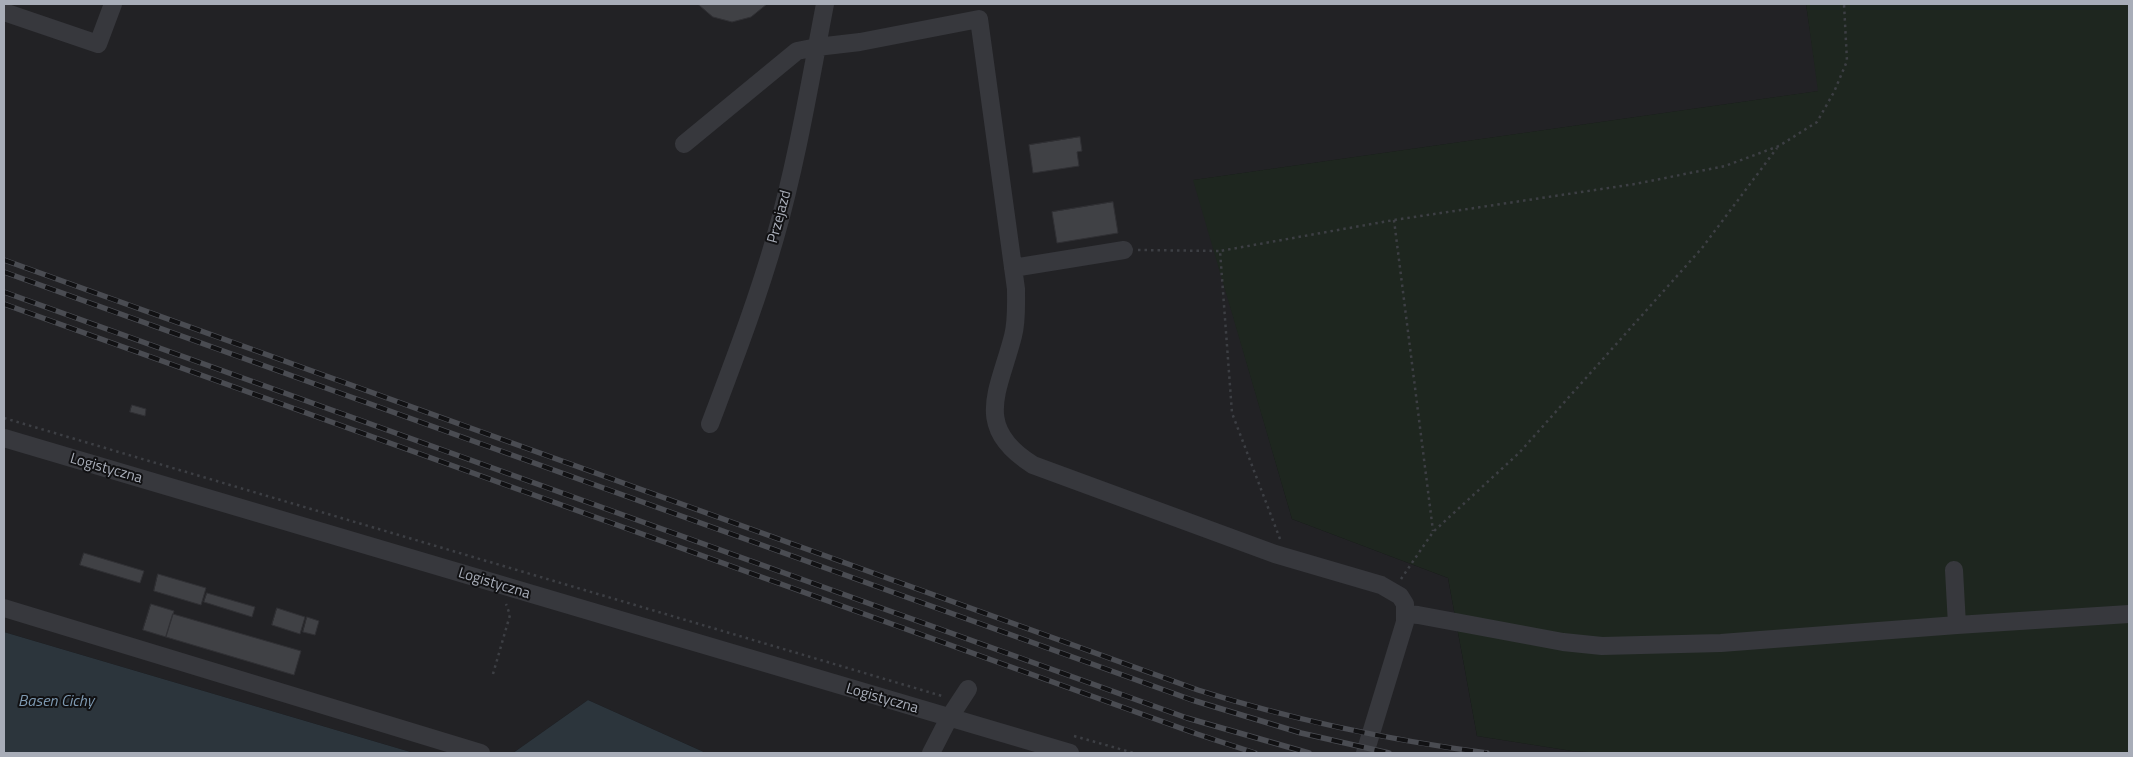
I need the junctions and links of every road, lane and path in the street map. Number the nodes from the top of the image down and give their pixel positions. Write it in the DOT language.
graph roads {
  1 [pos="113,4"];
  2 [pos="825,4"];
  3 [pos="1844,4"];
  4 [pos="4,12"];
  5 [pos="817,47"];
  6 [pos="684,144"];
  7 [pos="1778,146"];
  8 [pos="1394,220"];
  9 [pos="1124,250"];
  10 [pos="1220,251"];
  11 [pos="1013,268"];
  12 [pos="4,418"];
  13 [pos="710,424"];
  14 [pos="4,438"];
  15 [pos="4,443"];
  16 [pos="39,449"];
  17 [pos="1433,532"];
  18 [pos="1286,557"];
  19 [pos="499,564"];
  20 [pos="1954,570"];
  21 [pos="493,584"];
  22 [pos="1393,591"];
  23 [pos="4,608"];
  24 [pos="1406,614"];
  25 [pos="2129,614"];
  26 [pos="1956,625"];
  27 [pos="493,674"];
  28 [pos="963,696"];
  29 [pos="949,718"];
  30 [pos="480,753"];
  31 [pos="931,753"];
  32 [pos="1070,753"];
  33 [pos="1365,753"];
  1 -- 4 [label="street"];
  2 -- 5 [label="street, Przejazd"];
  3 -- 7 [label="path"];
  5 -- 6 [label="street"];
  5 -- 11 [label="street"];
  5 -- 13 [label="street, Przejazd"];
  7 -- 8 [label="path"];
  7 -- 17 [label="path"];
  8 -- 10 [label="path"];
  8 -- 17 [label="path"];
  9 -- 10 [label="path"];
  9 -- 11 [label="street"];
  10 -- 18 [label="path"];
  11 -- 18 [label="street"];
  12 -- 19 [label="path"];
  14 -- 16 [label="street, Logistyczna"];
  15 -- 16 [label="street, Logistyczna"];
  16 -- 21 [label="street, Logistyczna"];
  17 -- 22 [label="path"];
  18 -- 22 [label="street"];
  19 -- 21 [label="path"];
  19 -- 28 [label="path"];
  20 -- 26 [label="street"];
  21 -- 27 [label="path"];
  21 -- 29 [label="street, Logistyczna"];
  22 -- 24 [label="street"];
  23 -- 30 [label="street"];
  24 -- 26 [label="street"];
  24 -- 33 [label="street"];
  25 -- 26 [label="street"];
  28 -- 29 [label="street"];
  29 -- 31 [label="street"];
  29 -- 32 [label="street, Logistyczna"];
}
